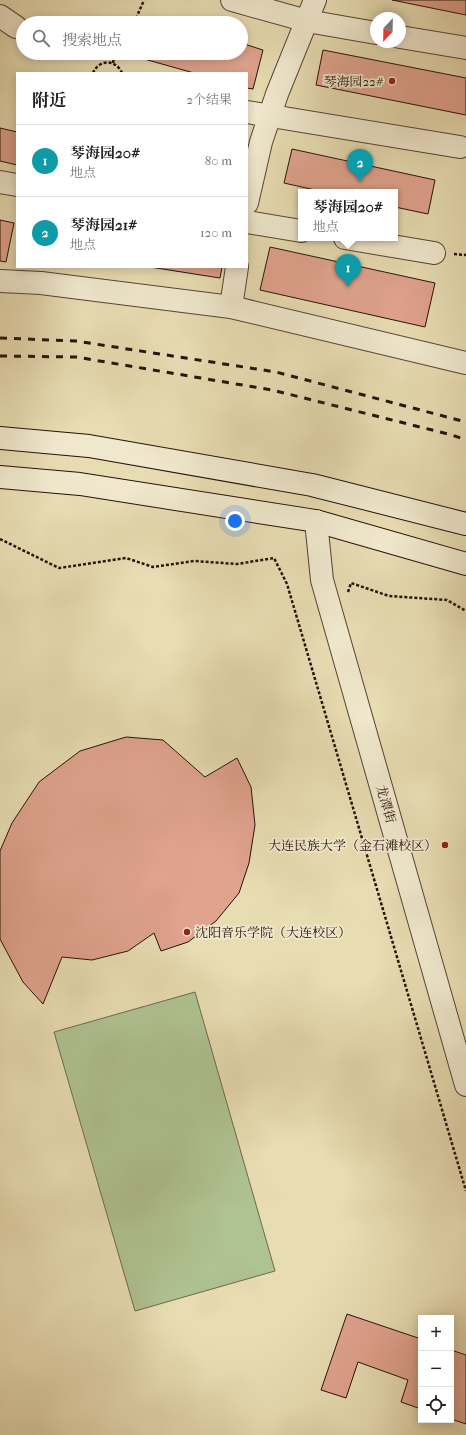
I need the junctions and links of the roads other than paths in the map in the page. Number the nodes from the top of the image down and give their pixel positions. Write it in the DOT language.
graph roads {
  1 [pos="232,0"];
  2 [pos="315,0"];
  3 [pos="307,21"];
  4 [pos="370,32"];
  5 [pos="406,38"];
  6 [pos="466,48"];
  7 [pos="248,112"];
  8 [pos="270,116"];
  9 [pos="460,147"];
  10 [pos="0,182"];
  11 [pos="16,185"];
  12 [pos="248,199"];
  13 [pos="248,222"];
  14 [pos="298,230"];
  15 [pos="363,241"];
  16 [pos="434,253"];
  17 [pos="237,268"];
  18 [pos="0,281"];
  19 [pos="231,306"];
  20 [pos="466,363"];
  21 [pos="0,438"];
  22 [pos="0,477"];
  23 [pos="312,485"];
  24 [pos="316,521"];
  25 [pos="466,524"];
  26 [pos="466,564"];
  27 [pos="466,1085"];
  1 -- 3 [label="street"];
  2 -- 3 [label="street"];
  3 -- 4 [label="street"];
  3 -- 8 [label="street"];
  5 -- 6 [label="street"];
  7 -- 8 [label="street"];
  8 -- 9 [label="street"];
  8 -- 12 [label="street"];
  10 -- 11 [label="street"];
  13 -- 14 [label="street"];
  15 -- 16 [label="street"];
  17 -- 19 [label="street"];
  18 -- 19 [label="street"];
  19 -- 20 [label="street"];
  21 -- 23 [label="street"];
  22 -- 24 [label="street"];
  23 -- 24 [label="street, 龙潭街"];
  23 -- 25 [label="street"];
  24 -- 26 [label="street"];
  24 -- 27 [label="street, 龙潭街"];
}
